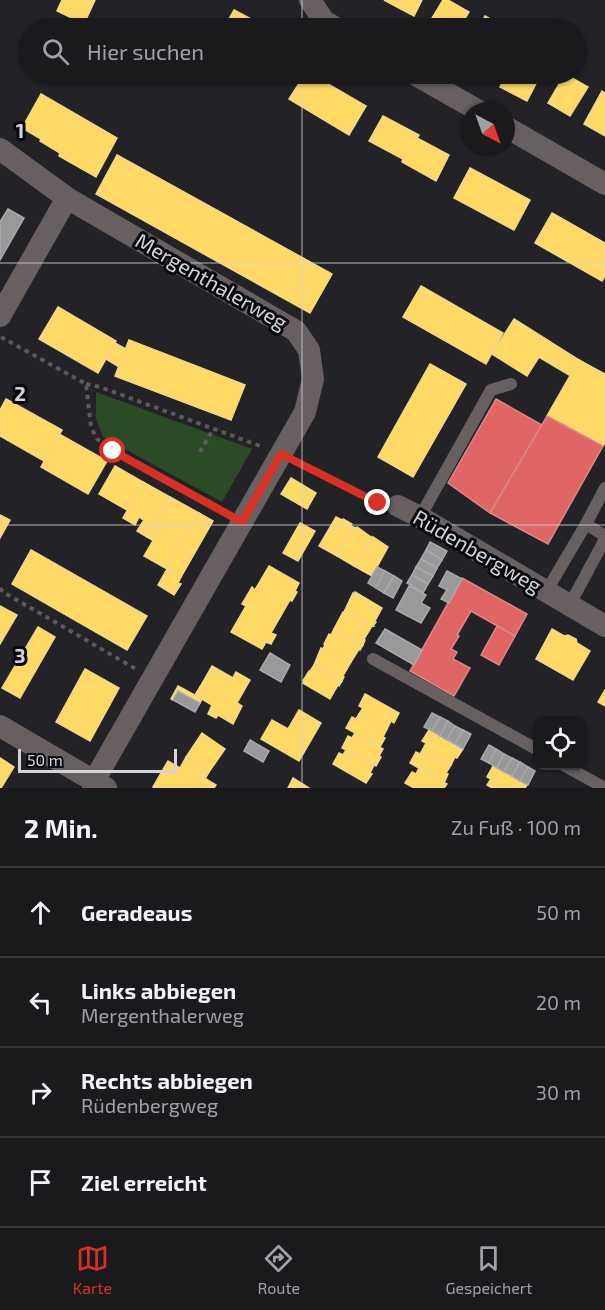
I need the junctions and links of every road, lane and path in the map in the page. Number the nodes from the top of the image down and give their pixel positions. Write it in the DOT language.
graph roads {
  1 [pos="310,0"];
  2 [pos="322,18"];
  3 [pos="432,84"];
  4 [pos="463,102"];
  5 [pos="515,132"];
  6 [pos="0,149"];
  7 [pos="605,184"];
  8 [pos="67,198"];
  9 [pos="0,316"];
  10 [pos="0,336"];
  11 [pos="86,384"];
  12 [pos="511,384"];
  13 [pos="213,429"];
  14 [pos="200,452"];
  15 [pos="281,454"];
  16 [pos="605,488"];
  17 [pos="398,506"];
  18 [pos="420,517"];
  19 [pos="242,522"];
  20 [pos="586,524"];
  21 [pos="605,538"];
  22 [pos="0,588"];
  23 [pos="546,592"];
  24 [pos="569,606"];
  25 [pos="605,626"];
  26 [pos="374,659"];
  27 [pos="152,679"];
  28 [pos="0,726"];
  29 [pos="533,748"];
  30 [pos="574,770"];
  31 [pos="98,786"];
  32 [pos="605,788"];
  1 -- 2 [label="street"];
  3 -- 4 [label="street"];
  5 -- 7 [label="street"];
  6 -- 8 [label="street, Mergenthalerweg"];
  8 -- 9 [label="street"];
  8 -- 15 [label="street, Mergenthalerweg"];
  10 -- 11 [label="path, Rüdenbergweg"];
  11 -- 13 [label="path, Rüdenbergweg"];
  11 -- 19 [label="path"];
  12 -- 18 [label="lane"];
  13 -- 14 [label="path"];
  13 -- 15 [label="path, Rüdenbergweg"];
  15 -- 17 [label="path, Rüdenbergweg"];
  15 -- 19 [label="street, Mergenthalerweg"];
  16 -- 20 [label="lane"];
  17 -- 18 [label="street, Rüdenbergweg"];
  18 -- 23 [label="street, Rüdenbergweg"];
  19 -- 27 [label="street, Mergenthalerweg"];
  20 -- 21 [label="lane"];
  20 -- 23 [label="lane"];
  21 -- 24 [label="lane"];
  22 -- 27 [label="path"];
  23 -- 24 [label="street, Rüdenbergweg"];
  24 -- 25 [label="street, Rüdenbergweg"];
  26 -- 29 [label="lane"];
  27 -- 31 [label="street, Mergenthalerweg"];
  28 -- 31 [label="street"];
  30 -- 32 [label="lane"];
}
